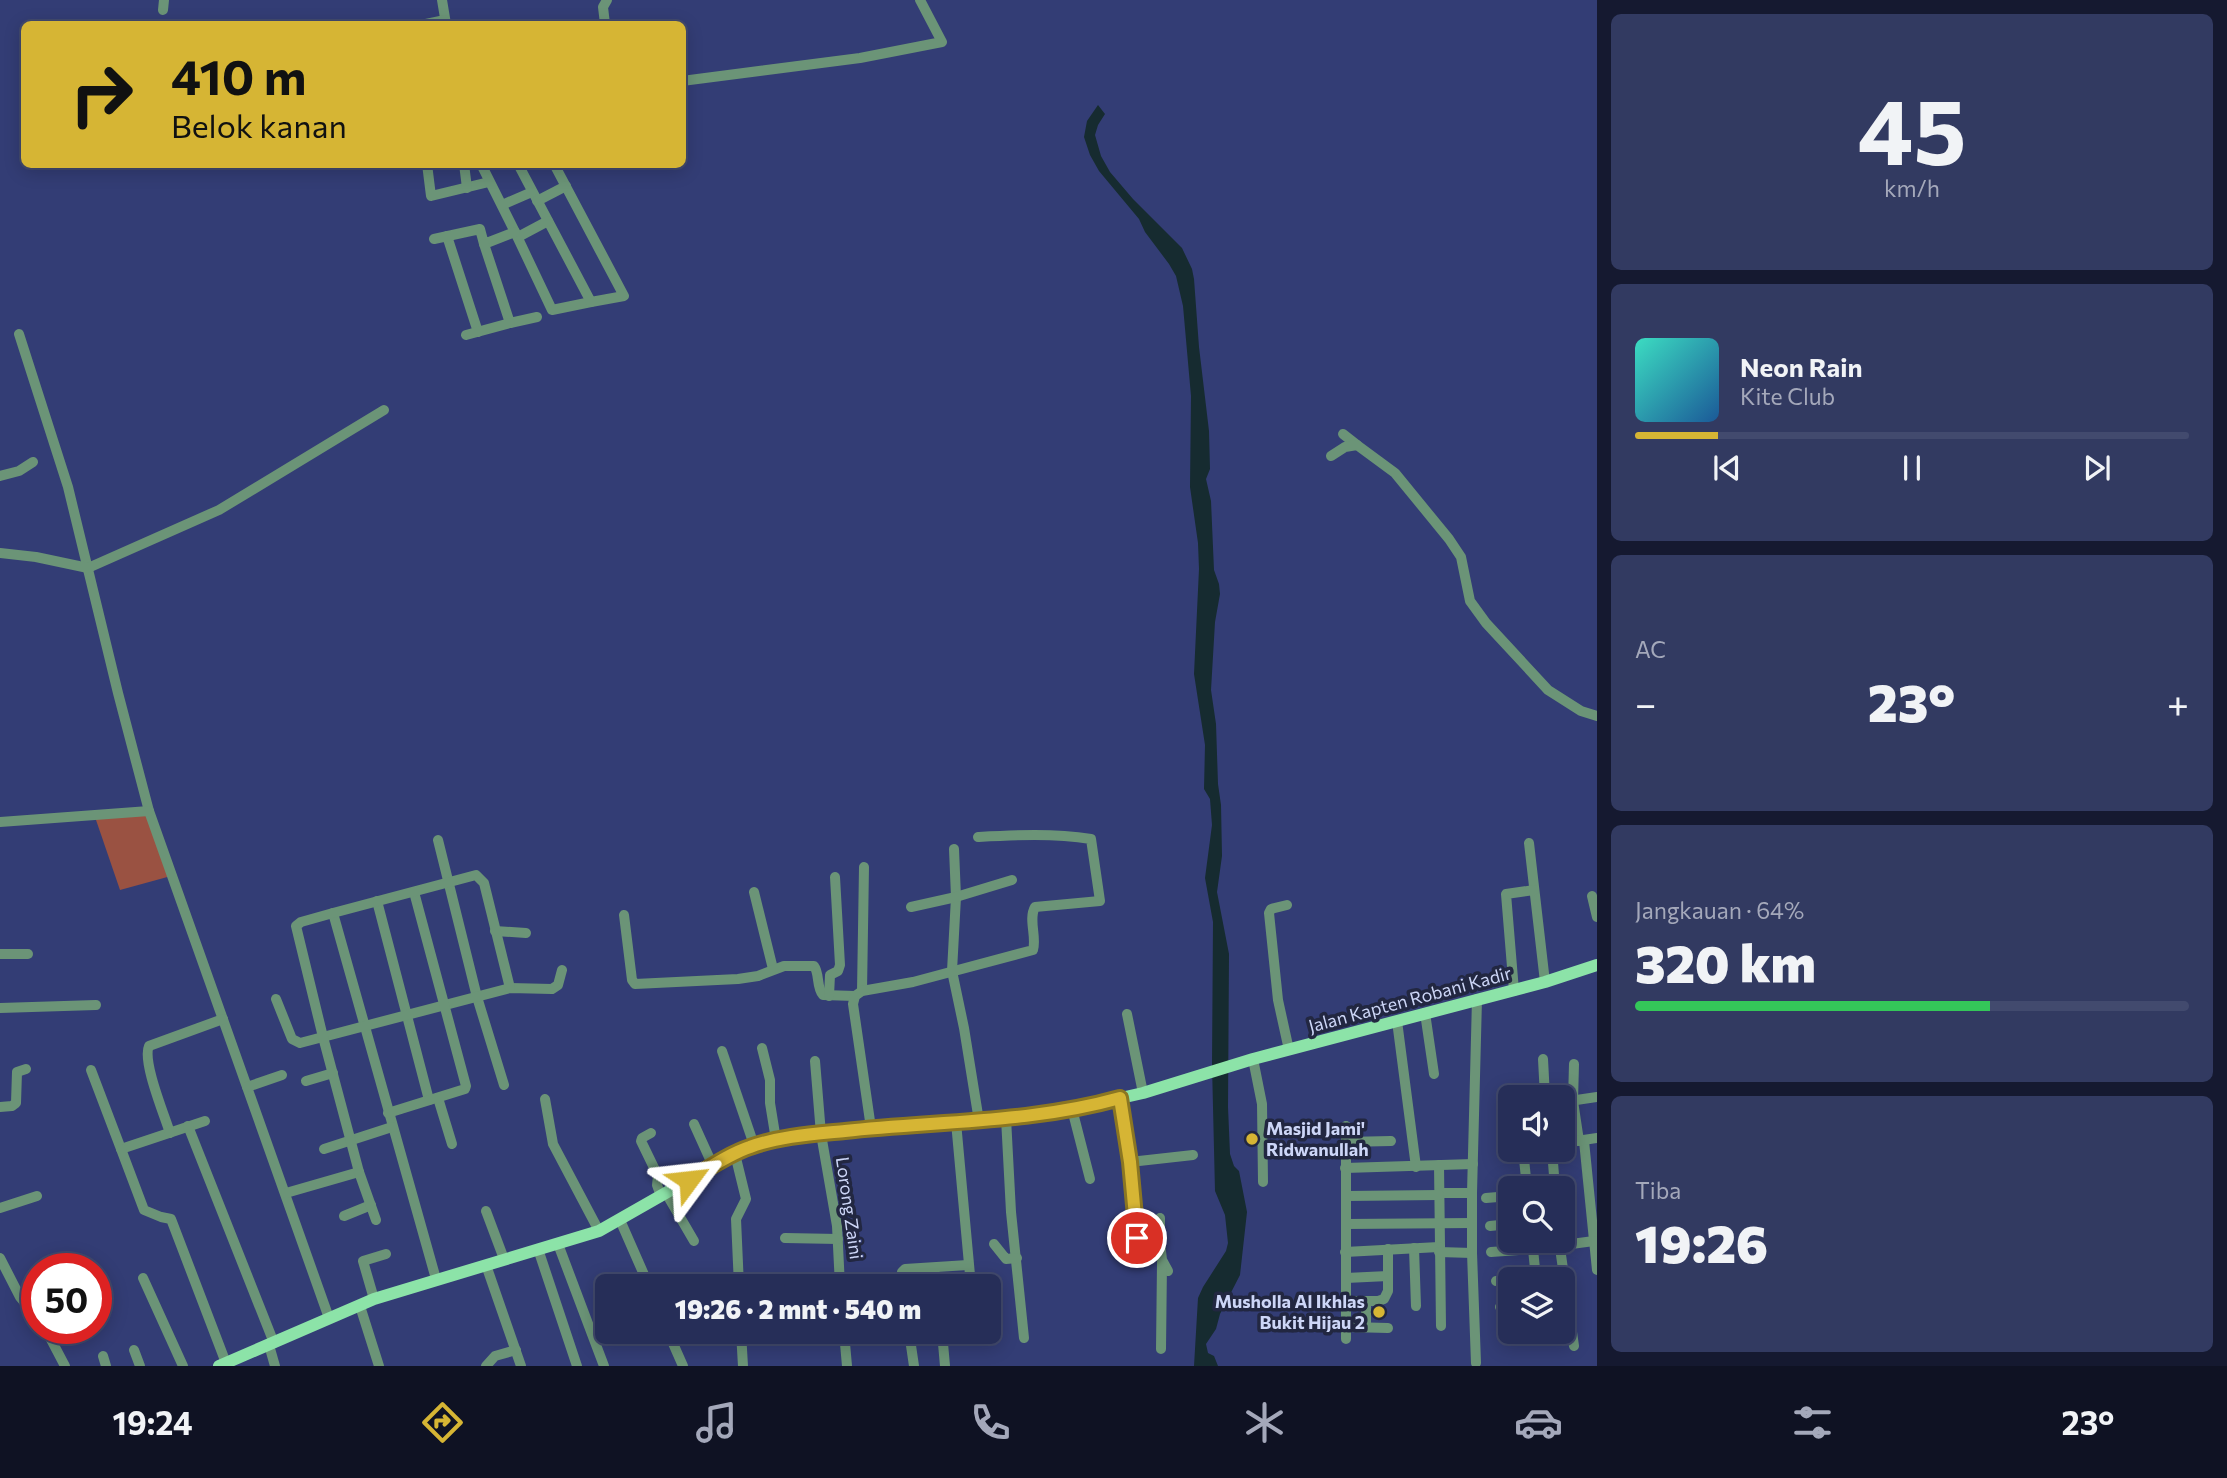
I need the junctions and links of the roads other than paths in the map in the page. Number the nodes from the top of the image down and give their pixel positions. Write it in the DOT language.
graph roads {
  1 [pos="442,0"];
  2 [pos="607,0"];
  3 [pos="920,0"];
  4 [pos="446,21"];
  5 [pos="605,21"];
  6 [pos="686,80"];
  7 [pos="427,168"];
  8 [pos="464,168"];
  9 [pos="483,168"];
  10 [pos="520,168"];
  11 [pos="556,168"];
  12 [pos="489,182"];
  13 [pos="566,186"];
  14 [pos="467,188"];
  15 [pos="534,196"];
  16 [pos="502,205"];
  17 [pos="548,221"];
  18 [pos="517,234"];
  19 [pos="447,236"];
  20 [pos="434,239"];
  21 [pos="484,244"];
  22 [pos="591,302"];
  23 [pos="537,317"];
  24 [pos="510,323"];
  25 [pos="478,332"];
  26 [pos="19,334"];
  27 [pos="466,335"];
  28 [pos="384,410"];
  29 [pos="1343,434"];
  30 [pos="1357,445"];
  31 [pos="1331,456"];
  32 [pos="33,462"];
  33 [pos="0,476"];
  34 [pos="0,553"];
  35 [pos="88,568"];
  36 [pos="1597,716"];
  37 [pos="149,811"];
  38 [pos="0,822"];
  39 [pos="978,837"];
  40 [pos="438,840"];
  41 [pos="1529,843"];
  42 [pos="954,849"];
  43 [pos="864,867"];
  44 [pos="835,877"];
  45 [pos="1012,880"];
  46 [pos="448,883"];
  47 [pos="1534,890"];
  48 [pos="414,892"];
  49 [pos="754,892"];
  50 [pos="1592,896"];
  51 [pos="956,897"];
  52 [pos="377,901"];
  53 [pos="1287,905"];
  54 [pos="911,906"];
  55 [pos="333,913"];
  56 [pos="624,915"];
  57 [pos="1597,917"];
  58 [pos="495,932"];
  59 [pos="526,933"];
  60 [pos="0,954"];
  61 [pos="28,954"];
  62 [pos="1597,965"];
  63 [pos="774,969"];
  64 [pos="562,970"];
  65 [pos="952,971"];
  66 [pos="1545,982"];
  67 [pos="510,988"];
  68 [pos="1514,991"];
  69 [pos="858,993"];
  70 [pos="829,996"];
  71 [pos="477,997"];
  72 [pos="276,999"];
  73 [pos="1477,999"];
  74 [pos="96,1005"];
  75 [pos="444,1005"];
  76 [pos="0,1008"];
  77 [pos="1425,1013"];
  78 [pos="1127,1014"];
  79 [pos="406,1015"];
  80 [pos="223,1019"];
  81 [pos="1397,1021"];
  82 [pos="364,1026"];
  83 [pos="323,1037"];
  84 [pos="762,1048"];
  85 [pos="1289,1050"];
  86 [pos="722,1051"];
  87 [pos="1253,1059"];
  88 [pos="1543,1059"];
  89 [pos="815,1061"];
  90 [pos="1574,1064"];
  91 [pos="26,1069"];
  92 [pos="91,1070"];
  93 [pos="333,1073"];
  94 [pos="1434,1073"];
  95 [pos="282,1075"];
  96 [pos="306,1081"];
  97 [pos="504,1085"];
  98 [pos="1544,1085"];
  99 [pos="1571,1085"];
  100 [pos="247,1087"];
  101 [pos="1143,1093"];
  102 [pos="1597,1097"];
  103 [pos="1120,1098"];
  104 [pos="433,1099"];
  105 [pos="545,1099"];
  106 [pos="1575,1101"];
  107 [pos="0,1107"];
  108 [pos="1072,1109"];
  109 [pos="388,1113"];
  110 [pos="1006,1118"];
  111 [pos="205,1121"];
  112 [pos="979,1121"];
  113 [pos="956,1122"];
  114 [pos="1575,1123"];
  115 [pos="694,1124"];
  116 [pos="188,1126"];
  117 [pos="1346,1126"];
  118 [pos="392,1128"];
  119 [pos="871,1128"];
  120 [pos="170,1132"];
  121 [pos="651,1133"];
  122 [pos="821,1134"];
  123 [pos="1597,1138"];
  124 [pos="351,1140"];
  125 [pos="776,1140"];
  126 [pos="1391,1141"];
  127 [pos="1581,1141"];
  128 [pos="1346,1142"];
  129 [pos="1575,1142"];
  130 [pos="452,1144"];
  131 [pos="754,1145"];
  132 [pos="121,1149"];
  133 [pos="324,1149"];
  134 [pos="735,1154"];
  135 [pos="1193,1155"];
  136 [pos="1130,1162"];
  137 [pos="1473,1164"];
  138 [pos="1439,1165"];
  139 [pos="713,1166"];
  140 [pos="1416,1167"];
  141 [pos="1345,1168"];
  142 [pos="359,1172"];
  143 [pos="1090,1179"];
  144 [pos="1263,1182"];
  145 [pos="286,1193"];
  146 [pos="1472,1193"];
  147 [pos="1439,1194"];
  148 [pos="663,1195"];
  149 [pos="37,1196"];
  150 [pos="1346,1196"];
  151 [pos="1498,1197"];
  152 [pos="1486,1198"];
  153 [pos="371,1205"];
  154 [pos="0,1208"];
  155 [pos="486,1211"];
  156 [pos="344,1216"];
  157 [pos="1160,1219"];
  158 [pos="376,1220"];
  159 [pos="620,1220"];
  160 [pos="1439,1222"];
  161 [pos="1472,1223"];
  162 [pos="1346,1224"];
  163 [pos="1498,1225"];
  164 [pos="1490,1226"];
  165 [pos="599,1231"];
  166 [pos="785,1238"];
  167 [pos="838,1239"];
  168 [pos="694,1241"];
  169 [pos="1594,1241"];
  170 [pos="1160,1242"];
  171 [pos="1575,1242"];
  172 [pos="558,1244"];
  173 [pos="994,1244"];
  174 [pos="1414,1248"];
  175 [pos="1388,1249"];
  176 [pos="1439,1249"];
  177 [pos="538,1250"];
  178 [pos="1498,1251"];
  179 [pos="1345,1252"];
  180 [pos="1491,1252"];
  181 [pos="1472,1253"];
  182 [pos="1561,1253"];
  183 [pos="386,1254"];
  184 [pos="0,1258"];
  185 [pos="1017,1258"];
  186 [pos="504,1259"];
  187 [pos="1161,1260"];
  188 [pos="486,1265"];
  189 [pos="968,1265"];
  190 [pos="934,1268"];
  191 [pos="1597,1270"];
  192 [pos="1168,1271"];
  193 [pos="644,1274"];
  194 [pos="738,1274"];
  195 [pos="840,1274"];
  196 [pos="904,1274"];
  197 [pos="935,1274"];
  198 [pos="969,1274"];
  199 [pos="1388,1276"];
  200 [pos="143,1278"];
  201 [pos="1346,1278"];
  202 [pos="436,1279"];
  203 [pos="21,1298"];
  204 [pos="374,1299"];
  205 [pos="1346,1301"];
  206 [pos="1366,1301"];
  207 [pos="360,1306"];
  208 [pos="1416,1306"];
  209 [pos="329,1318"];
  210 [pos="1441,1326"];
  211 [pos="1349,1327"];
  212 [pos="1366,1327"];
  213 [pos="1388,1328"];
  214 [pos="1024,1338"];
  215 [pos="1346,1339"];
  216 [pos="53,1344"];
  217 [pos="271,1344"];
  218 [pos="673,1344"];
  219 [pos="742,1344"];
  220 [pos="845,1344"];
  221 [pos="911,1344"];
  222 [pos="943,1344"];
  223 [pos="1574,1346"];
  224 [pos="1161,1349"];
  225 [pos="134,1350"];
  226 [pos="516,1350"];
  227 [pos="1476,1363"];
  228 [pos="227,1364"];
  229 [pos="65,1366"];
  230 [pos="140,1366"];
  231 [pos="183,1366"];
  232 [pos="275,1366"];
  233 [pos="379,1366"];
  234 [pos="486,1366"];
  235 [pos="521,1366"];
  236 [pos="577,1366"];
  237 [pos="604,1366"];
  238 [pos="683,1366"];
  239 [pos="743,1366"];
  240 [pos="847,1366"];
  241 [pos="914,1366"];
  242 [pos="945,1366"];
  1 -- 4 [label="street"];
  2 -- 5 [label="street"];
  3 -- 6 [label="street"];
  7 -- 14 [label="street"];
  8 -- 14 [label="street"];
  9 -- 12 [label="street"];
  10 -- 15 [label="street"];
  11 -- 13 [label="street"];
  12 -- 14 [label="street"];
  12 -- 16 [label="street"];
  13 -- 15 [label="street"];
  13 -- 22 [label="street"];
  15 -- 16 [label="street"];
  15 -- 17 [label="street"];
  16 -- 18 [label="street"];
  17 -- 18 [label="street"];
  17 -- 22 [label="street"];
  18 -- 21 [label="street"];
  18 -- 22 [label="street"];
  19 -- 20 [label="street"];
  19 -- 21 [label="street"];
  19 -- 25 [label="street"];
  21 -- 24 [label="street"];
  23 -- 24 [label="street"];
  24 -- 25 [label="street"];
  25 -- 27 [label="street"];
  26 -- 35 [label="street"];
  28 -- 35 [label="street"];
  29 -- 30 [label="street"];
  30 -- 31 [label="street"];
  30 -- 36 [label="street"];
  32 -- 33 [label="street"];
  34 -- 35 [label="street"];
  35 -- 37 [label="street"];
  37 -- 38 [label="street"];
  37 -- 80 [label="street"];
  39 -- 65 [label="street"];
  40 -- 46 [label="street"];
  41 -- 47 [label="street"];
  42 -- 51 [label="street"];
  43 -- 69 [label="street"];
  44 -- 70 [label="street"];
  45 -- 51 [label="street"];
  46 -- 48 [label="street"];
  46 -- 58 [label="street"];
  46 -- 71 [label="street"];
  47 -- 66 [label="street"];
  47 -- 68 [label="street"];
  48 -- 52 [label="street"];
  48 -- 75 [label="street"];
  49 -- 63 [label="street"];
  50 -- 57 [label="street"];
  51 -- 54 [label="street"];
  51 -- 65 [label="street"];
  52 -- 55 [label="street"];
  52 -- 79 [label="street"];
  53 -- 85 [label="street"];
  55 -- 82 [label="street"];
  55 -- 83 [label="street"];
  56 -- 63 [label="street"];
  58 -- 59 [label="street"];
  58 -- 67 [label="street"];
  60 -- 61 [label="street"];
  62 -- 66 [label="main road, Jalan Kapten Robani Kadir"];
  63 -- 70 [label="street"];
  64 -- 67 [label="street"];
  65 -- 69 [label="street"];
  65 -- 112 [label="street"];
  66 -- 68 [label="main road, Jalan Kapten Robani Kadir"];
  67 -- 71 [label="street"];
  68 -- 73 [label="main road, Jalan Kapten Robani Kadir"];
  69 -- 70 [label="street"];
  69 -- 119 [label="street"];
  71 -- 75 [label="street"];
  71 -- 97 [label="street"];
  72 -- 83 [label="street"];
  73 -- 77 [label="main road, Jalan Kapten Robani Kadir"];
  73 -- 137 [label="street"];
  74 -- 76 [label="street"];
  75 -- 79 [label="street"];
  75 -- 104 [label="street"];
  77 -- 81 [label="main road, Jalan Kapten Robani Kadir"];
  77 -- 94 [label="street"];
  78 -- 101 [label="street"];
  79 -- 82 [label="street"];
  79 -- 104 [label="street"];
  80 -- 100 [label="street"];
  80 -- 120 [label="street"];
  81 -- 85 [label="main road, Jalan Kapten Robani Kadir"];
  81 -- 140 [label="street"];
  82 -- 83 [label="street"];
  82 -- 109 [label="street"];
  83 -- 93 [label="street"];
  84 -- 125 [label="street"];
  85 -- 87 [label="main road, Jalan Kapten Robani Kadir"];
  86 -- 131 [label="street"];
  87 -- 101 [label="main road, Jalan Kapten Robani Kadir"];
  87 -- 144 [label="street"];
  88 -- 98 [label="street"];
  89 -- 122 [label="street, Lorong Zaini"];
  90 -- 99 [label="street"];
  91 -- 107 [label="street"];
  92 -- 132 [label="street"];
  93 -- 96 [label="street"];
  93 -- 124 [label="street"];
  95 -- 100 [label="street"];
  100 -- 145 [label="street"];
  101 -- 103 [label="main road, Jalan Kapten Robani Kadir"];
  102 -- 106 [label="street"];
  103 -- 108 [label="main road, Jalan Kapten Robani Kadir"];
  103 -- 136 [label="street"];
  104 -- 109 [label="street"];
  104 -- 130 [label="street"];
  105 -- 165 [label="street"];
  108 -- 110 [label="main road, Jalan Kapten Robani Kadir"];
  108 -- 143 [label="street"];
  109 -- 118 [label="street"];
  110 -- 112 [label="main road, Jalan Kapten Robani Kadir"];
  110 -- 185 [label="street"];
  111 -- 116 [label="street"];
  112 -- 113 [label="main road, Jalan Kapten Robani Kadir"];
  113 -- 119 [label="main road, Jalan Kapten Robani Kadir"];
  113 -- 189 [label="street"];
  114 -- 127 [label="street"];
  115 -- 139 [label="street"];
  116 -- 120 [label="street"];
  116 -- 217 [label="street"];
  117 -- 128 [label="street"];
  118 -- 124 [label="street"];
  118 -- 202 [label="street"];
  119 -- 122 [label="main road, Jalan Kapten Robani Kadir"];
  120 -- 132 [label="street"];
  121 -- 148 [label="street"];
  122 -- 125 [label="main road, Jalan Kapten Robani Kadir"];
  122 -- 167 [label="street, Lorong Zaini"];
  123 -- 127 [label="street"];
  124 -- 133 [label="street"];
  124 -- 142 [label="street"];
  125 -- 131 [label="main road, Jalan Kapten Robani Kadir"];
  126 -- 128 [label="street"];
  127 -- 129 [label="street"];
  127 -- 169 [label="street"];
  128 -- 141 [label="street"];
  131 -- 134 [label="main road, Jalan Kapten Robani Kadir"];
  132 -- 228 [label="street"];
  134 -- 139 [label="main road, Jalan Kapten Robani Kadir"];
  134 -- 194 [label="street"];
  135 -- 136 [label="street"];
  136 -- 170 [label="street"];
  137 -- 138 [label="street"];
  137 -- 146 [label="street"];
  138 -- 140 [label="street"];
  138 -- 147 [label="street"];
  139 -- 148 [label="main road, Jalan Kapten Robani Kadir"];
  140 -- 141 [label="street"];
  141 -- 150 [label="street"];
  142 -- 145 [label="street"];
  142 -- 153 [label="street"];
  145 -- 209 [label="street"];
  146 -- 147 [label="street"];
  146 -- 161 [label="street"];
  147 -- 150 [label="street"];
  147 -- 160 [label="street"];
  148 -- 159 [label="main road, Jalan Kapten Robani Kadir"];
  148 -- 168 [label="street"];
  149 -- 154 [label="street"];
  150 -- 162 [label="street"];
  151 -- 152 [label="street"];
  153 -- 156 [label="street"];
  153 -- 158 [label="street"];
  155 -- 186 [label="street"];
  157 -- 170 [label="street"];
  159 -- 165 [label="main road, Jalan Kapten Robani Kadir"];
  159 -- 193 [label="street"];
  160 -- 161 [label="street"];
  160 -- 162 [label="street"];
  160 -- 176 [label="street"];
  161 -- 181 [label="street"];
  162 -- 179 [label="street"];
  163 -- 164 [label="street"];
  165 -- 172 [label="main road, Jalan Kapten Robani Kadir"];
  166 -- 167 [label="street"];
  167 -- 195 [label="street, Lorong Zaini"];
  169 -- 171 [label="street"];
  169 -- 191 [label="street"];
  170 -- 187 [label="street"];
  172 -- 177 [label="main road, Jalan Kapten Robani Kadir"];
  172 -- 237 [label="street"];
  173 -- 185 [label="street"];
  174 -- 175 [label="street"];
  174 -- 176 [label="street"];
  174 -- 208 [label="street"];
  175 -- 179 [label="street"];
  175 -- 199 [label="street"];
  176 -- 181 [label="street"];
  176 -- 210 [label="street"];
  177 -- 186 [label="main road, Jalan Kapten Robani Kadir"];
  177 -- 236 [label="street"];
  178 -- 180 [label="street"];
  179 -- 201 [label="street"];
  181 -- 227 [label="street"];
  182 -- 223 [label="street"];
  183 -- 204 [label="street"];
  184 -- 203 [label="street"];
  185 -- 214 [label="street"];
  186 -- 188 [label="main road, Jalan Kapten Robani Kadir"];
  187 -- 192 [label="street"];
  187 -- 224 [label="street"];
  188 -- 202 [label="main road, Jalan Kapten Robani Kadir"];
  188 -- 226 [label="street"];
  189 -- 190 [label="street"];
  189 -- 198 [label="street"];
  190 -- 196 [label="street"];
  190 -- 197 [label="street"];
  199 -- 201 [label="street"];
  199 -- 206 [label="street"];
  200 -- 231 [label="street"];
  201 -- 205 [label="street"];
  202 -- 204 [label="main road, Jalan Kapten Robani Kadir"];
  204 -- 207 [label="main road, Jalan Kapten Robani Kadir"];
  205 -- 206 [label="street"];
  205 -- 215 [label="street"];
  206 -- 212 [label="street"];
  207 -- 209 [label="main road, Jalan Kapten Robani Kadir"];
  207 -- 233 [label="street"];
  209 -- 217 [label="main road, Jalan Kapten Robani Kadir"];
  211 -- 212 [label="street"];
  212 -- 213 [label="street"];
  216 -- 229 [label="street"];
  217 -- 228 [label="main road, Jalan Kapten Robani Kadir"];
  217 -- 232 [label="street"];
  218 -- 238 [label="street"];
  219 -- 239 [label="street"];
  220 -- 240 [label="street"];
  221 -- 241 [label="street"];
  222 -- 242 [label="street"];
  225 -- 230 [label="street"];
  226 -- 234 [label="street"];
  226 -- 235 [label="street"];
}
